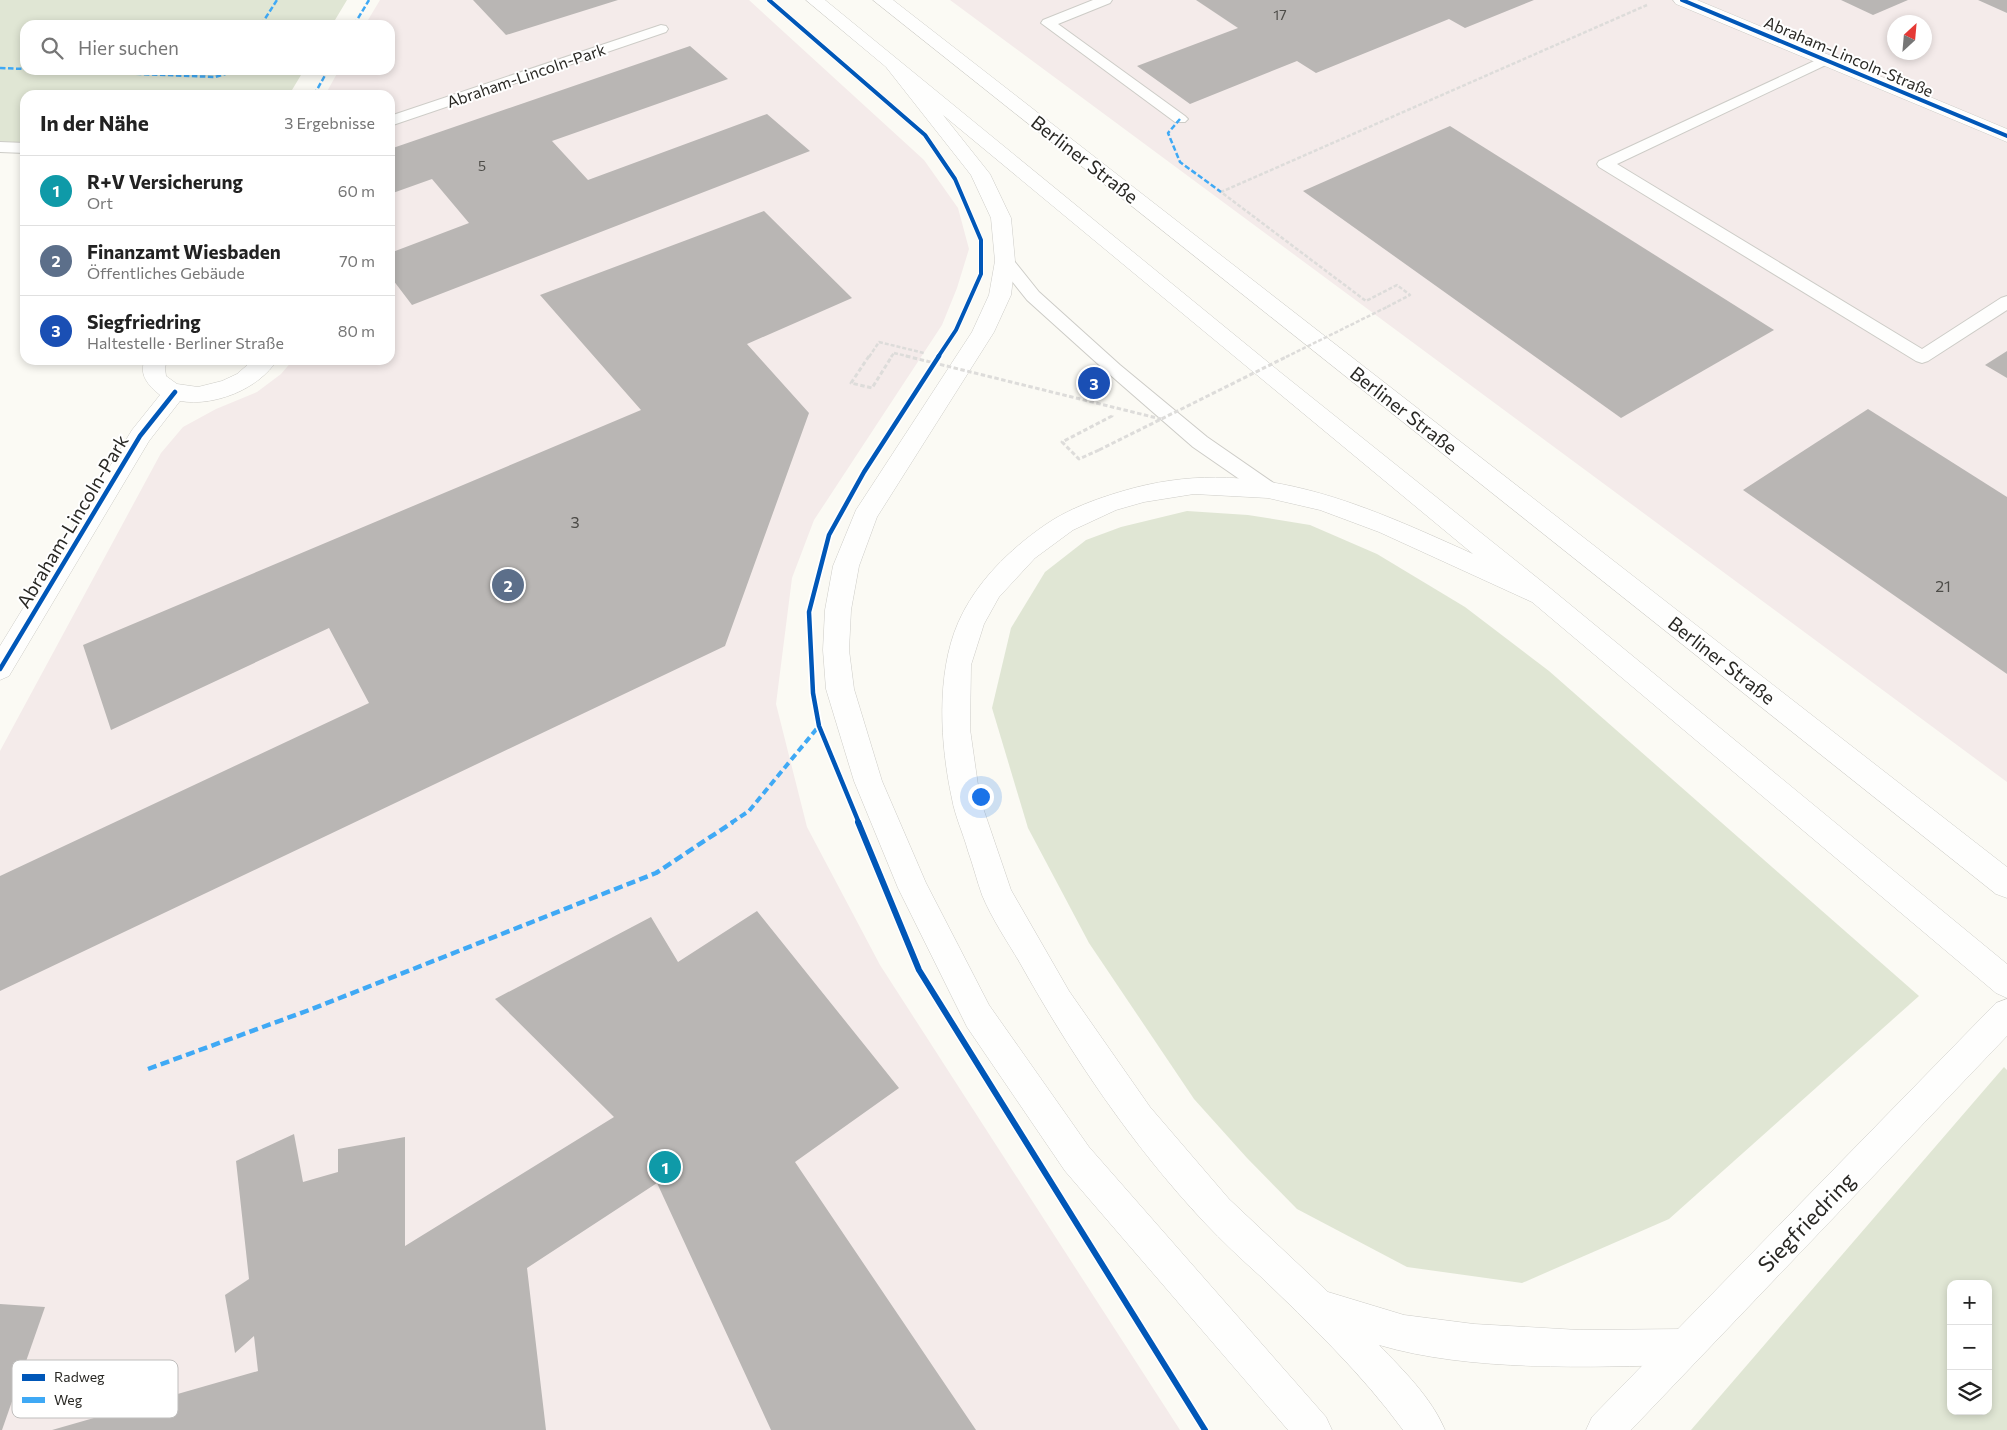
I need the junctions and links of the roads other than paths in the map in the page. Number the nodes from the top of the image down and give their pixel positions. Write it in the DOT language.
graph roads {
  1 [pos="815,0"];
  2 [pos="882,0"];
  3 [pos="1105,0"];
  4 [pos="1682,0"];
  5 [pos="661,30"];
  6 [pos="1825,60"];
  7 [pos="893,66"];
  8 [pos="395,119"];
  9 [pos="1180,119"];
  10 [pos="2007,136"];
  11 [pos="0,147"];
  12 [pos="20,148"];
  13 [pos="1005,261"];
  14 [pos="2007,302"];
  15 [pos="153,365"];
  16 [pos="263,365"];
  17 [pos="175,392"];
  18 [pos="1268,489"];
  19 [pos="1541,595"];
  20 [pos="0,669"];
  21 [pos="2007,885"];
  22 [pos="2007,983"];
  23 [pos="2007,1014"];
  24 [pos="1317,1306"];
  25 [pos="1685,1347"];
  26 [pos="1313,1430"];
  27 [pos="1426,1430"];
  28 [pos="1605,1430"];
  1 -- 7 [label="main road"];
  2 -- 21 [label="main road, Berliner Straße"];
  3 -- 9 [label="lane"];
  4 -- 6 [label="main road, Abraham-Lincoln-Straße"];
  5 -- 8 [label="lane, Abraham-Lincoln-Park"];
  6 -- 10 [label="main road, Abraham-Lincoln-Straße"];
  6 -- 14 [label="lane"];
  7 -- 13 [label="main road"];
  7 -- 19 [label="main road"];
  11 -- 12 [label="lane"];
  13 -- 18 [label="lane"];
  13 -- 26 [label="main road"];
  15 -- 17 [label="main road"];
  16 -- 17 [label="main road"];
  17 -- 20 [label="main road, Abraham-Lincoln-Park"];
  18 -- 19 [label="main road"];
  18 -- 24 [label="main road"];
  19 -- 22 [label="main road"];
  23 -- 25 [label="main road, Siegfriedring"];
  24 -- 25 [label="main road"];
  24 -- 27 [label="main road"];
  25 -- 28 [label="main road, Siegfriedring"];
}
